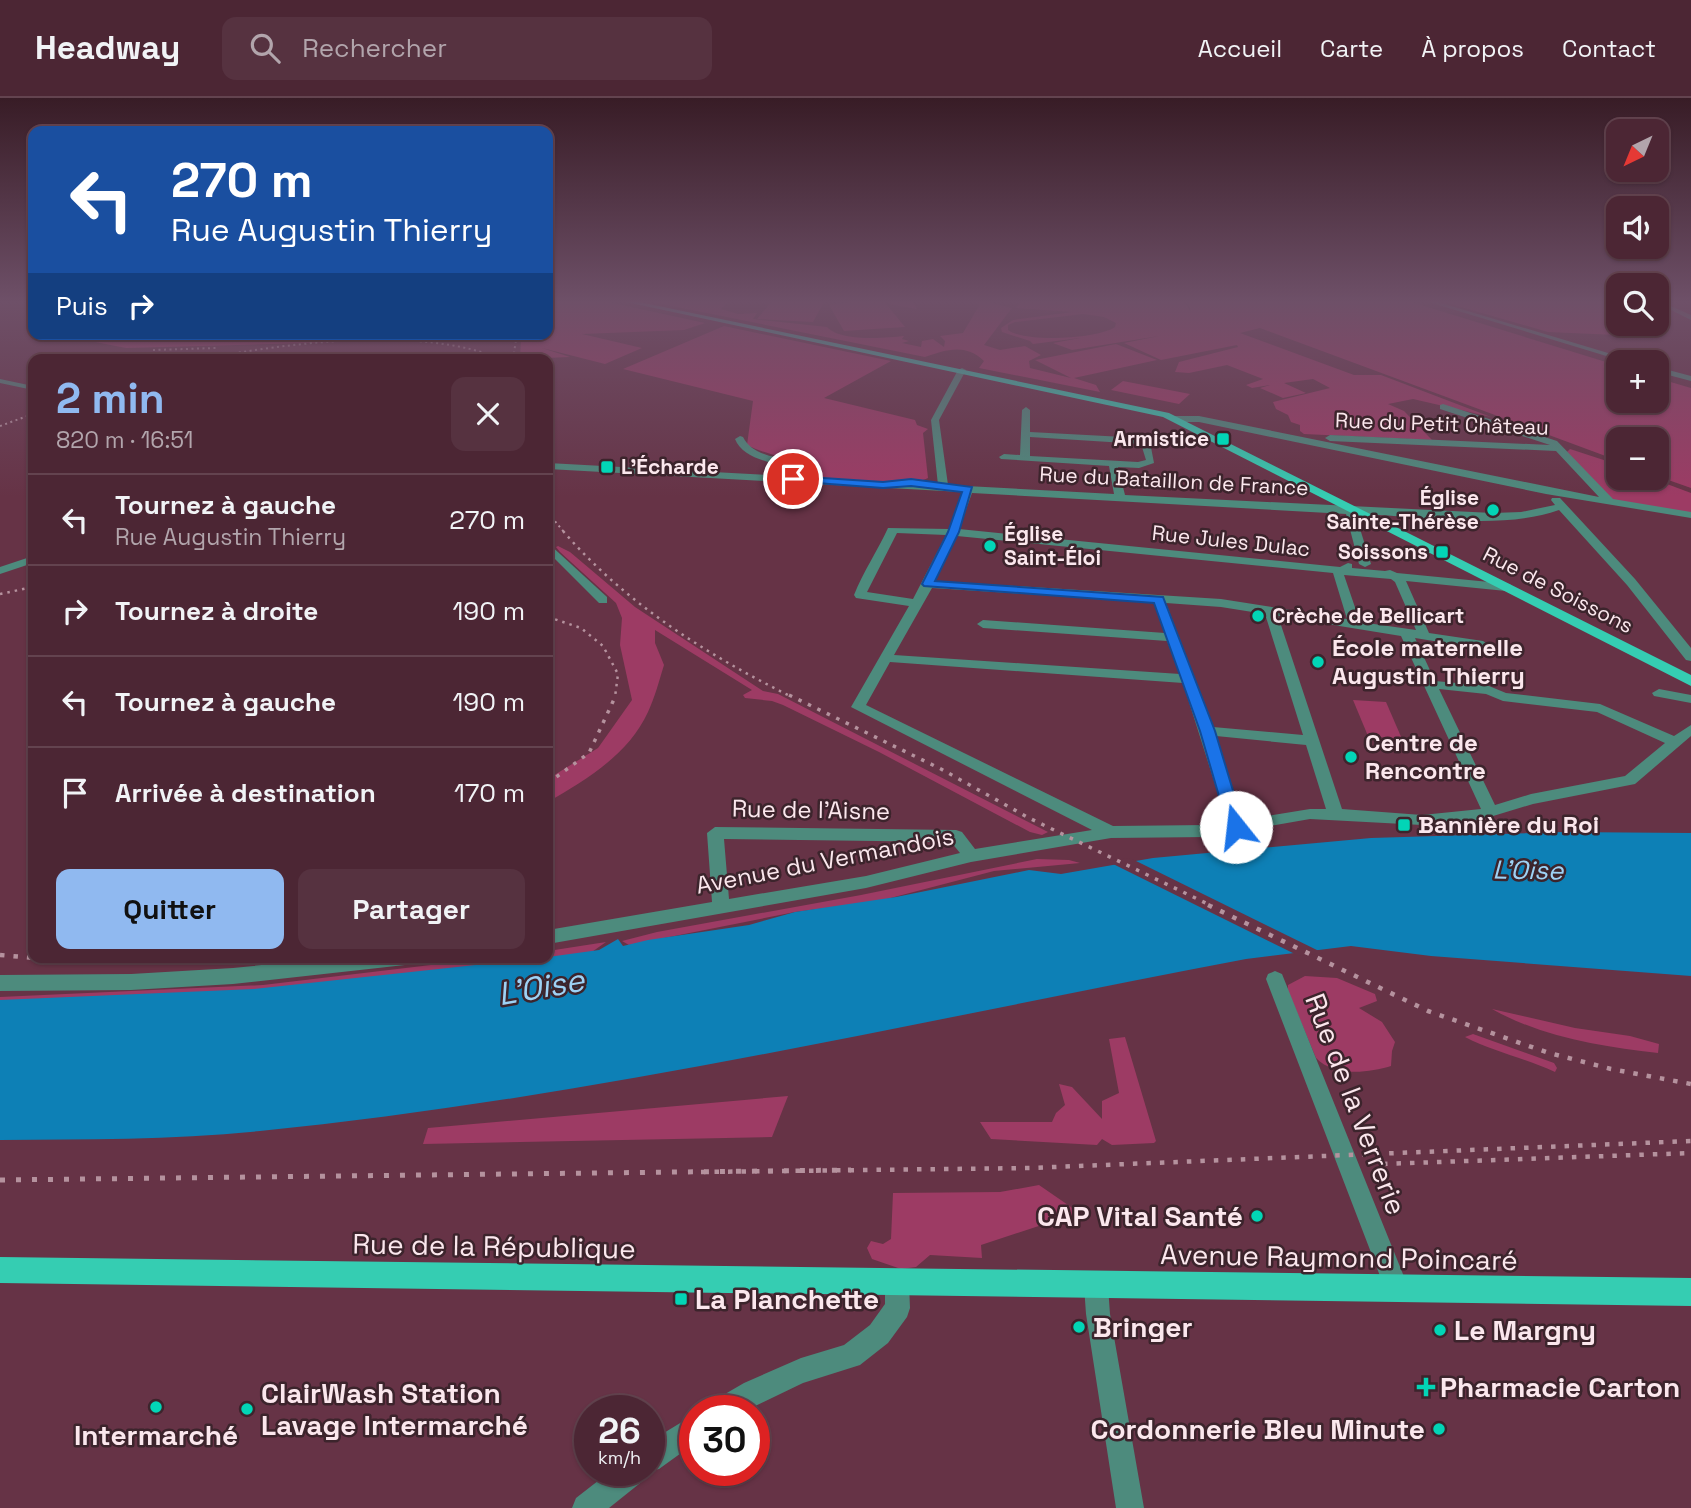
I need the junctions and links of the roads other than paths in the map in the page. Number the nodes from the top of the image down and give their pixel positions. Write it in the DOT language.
graph roads {
  1 [pos="942,366"];
  2 [pos="962,370"];
  3 [pos="1669,373"];
  4 [pos="1691,379"];
  5 [pos="0,381"];
  6 [pos="28,387"];
  7 [pos="1443,407"];
  8 [pos="1026,410"];
  9 [pos="1179,421"];
  10 [pos="1024,434"];
  11 [pos="1292,438"];
  12 [pos="741,440"];
  13 [pos="1558,448"];
  14 [pos="1004,457"];
  15 [pos="1025,459"];
  16 [pos="1113,464"];
  17 [pos="553,466"];
  18 [pos="812,480"];
  19 [pos="947,487"];
  20 [pos="968,489"];
  21 [pos="1546,491"];
  22 [pos="1120,497"];
  23 [pos="1611,502"];
  24 [pos="1561,506"];
  25 [pos="1357,511"];
  26 [pos="1691,515"];
  27 [pos="953,532"];
  28 [pos="553,551"];
  29 [pos="28,561"];
  30 [pos="1366,564"];
  31 [pos="1339,570"];
  32 [pos="0,571"];
  33 [pos="1398,576"];
  34 [pos="928,584"];
  35 [pos="1506,587"];
  36 [pos="603,600"];
  37 [pos="1159,600"];
  38 [pos="915,603"];
  39 [pos="1270,611"];
  40 [pos="983,624"];
  41 [pos="1355,625"];
  42 [pos="1406,632"];
  43 [pos="1424,635"];
  44 [pos="1171,637"];
  45 [pos="1483,645"];
  46 [pos="1691,657"];
  47 [pos="885,658"];
  48 [pos="1187,680"];
  49 [pos="1690,681"];
  50 [pos="1429,684"];
  51 [pos="1659,693"];
  52 [pos="1691,699"];
  53 [pos="1691,729"];
  54 [pos="1207,731"];
  55 [pos="1314,741"];
  56 [pos="1675,742"];
  57 [pos="1492,812"];
  58 [pos="1336,814"];
  59 [pos="1236,827"];
  60 [pos="1111,832"];
  61 [pos="971,856"];
  62 [pos="721,907"];
  63 [pos="553,936"];
  64 [pos="357,963"];
  65 [pos="1275,979"];
  66 [pos="0,983"];
  67 [pos="0,1270"];
  68 [pos="898,1284"];
  69 [pos="987,1285"];
  70 [pos="1096,1286"];
  71 [pos="1397,1289"];
  72 [pos="1691,1292"];
  73 [pos="747,1395"];
  74 [pos="614,1486"];
  75 [pos="586,1508"];
  76 [pos="1130,1508"];
  1 -- 2 [label="main road, Rue de Soissons"];
  2 -- 9 [label="main road, Rue de Soissons"];
  2 -- 19 [label="street"];
  3 -- 4 [label="street"];
  5 -- 6 [label="street"];
  7 -- 13 [label="street, Rue du Petit Château"];
  8 -- 10 [label="street"];
  9 -- 11 [label="street"];
  9 -- 25 [label="main road, Rue de Soissons"];
  10 -- 15 [label="street"];
  10 -- 16 [label="street"];
  11 -- 13 [label="street, Rue du Petit Château"];
  11 -- 21 [label="street"];
  12 -- 18 [label="street"];
  13 -- 23 [label="street"];
  14 -- 15 [label="street"];
  15 -- 16 [label="street"];
  16 -- 22 [label="street"];
  17 -- 18 [label="street, Rue du Bataillon de France"];
  18 -- 19 [label="street, Rue du Bataillon de France"];
  19 -- 20 [label="street, Rue du Bataillon de France"];
  20 -- 22 [label="street, Rue du Bataillon de France"];
  20 -- 27 [label="street"];
  21 -- 23 [label="street"];
  21 -- 24 [label="street"];
  22 -- 25 [label="street, Rue du Bataillon de France"];
  23 -- 26 [label="street"];
  24 -- 25 [label="street, Rue du Bataillon de France"];
  24 -- 46 [label="street"];
  25 -- 30 [label="street"];
  25 -- 35 [label="main road, Rue de Soissons"];
  27 -- 31 [label="street, Rue Jules Dulac"];
  27 -- 34 [label="street"];
  27 -- 38 [label="street, Rue Jules Dulac"];
  28 -- 36 [label="street"];
  29 -- 32 [label="street"];
  30 -- 31 [label="street"];
  30 -- 33 [label="street"];
  31 -- 33 [label="street, Rue Jules Dulac"];
  31 -- 41 [label="street"];
  33 -- 35 [label="street, Rue Jules Dulac"];
  33 -- 43 [label="street"];
  34 -- 37 [label="street"];
  34 -- 38 [label="street"];
  35 -- 49 [label="main road, Rue de Soissons"];
  37 -- 39 [label="street"];
  37 -- 44 [label="street"];
  38 -- 47 [label="street"];
  39 -- 41 [label="street"];
  39 -- 55 [label="street"];
  40 -- 44 [label="street"];
  41 -- 42 [label="street"];
  42 -- 43 [label="street"];
  42 -- 50 [label="street"];
  43 -- 45 [label="street"];
  44 -- 48 [label="street"];
  47 -- 48 [label="street"];
  47 -- 60 [label="street"];
  48 -- 54 [label="street"];
  50 -- 56 [label="street"];
  50 -- 57 [label="street"];
  51 -- 52 [label="street"];
  53 -- 56 [label="street, Avenue du Vermandois"];
  54 -- 55 [label="street"];
  54 -- 59 [label="street"];
  55 -- 58 [label="street"];
  56 -- 57 [label="street, Avenue du Vermandois"];
  57 -- 58 [label="street, Avenue du Vermandois"];
  58 -- 59 [label="street, Avenue du Vermandois"];
  59 -- 60 [label="street, Avenue du Vermandois"];
  60 -- 61 [label="street, Avenue du Vermandois"];
  61 -- 62 [label="street, Avenue du Vermandois"];
  61 -- 62 [label="street, Rue de l'Aisne"];
  62 -- 63 [label="street, Avenue du Vermandois"];
  64 -- 66 [label="street"];
  65 -- 71 [label="street, Rue de la Verrerie"];
  67 -- 68 [label="main road, Rue de la République"];
  68 -- 69 [label="main road, Rue de la République"];
  68 -- 73 [label="street"];
  69 -- 70 [label="main road, Avenue Raymond Poincaré"];
  70 -- 71 [label="main road, Avenue Raymond Poincaré"];
  70 -- 76 [label="street"];
  71 -- 72 [label="main road, Avenue Raymond Poincaré"];
  74 -- 75 [label="street"];
}
